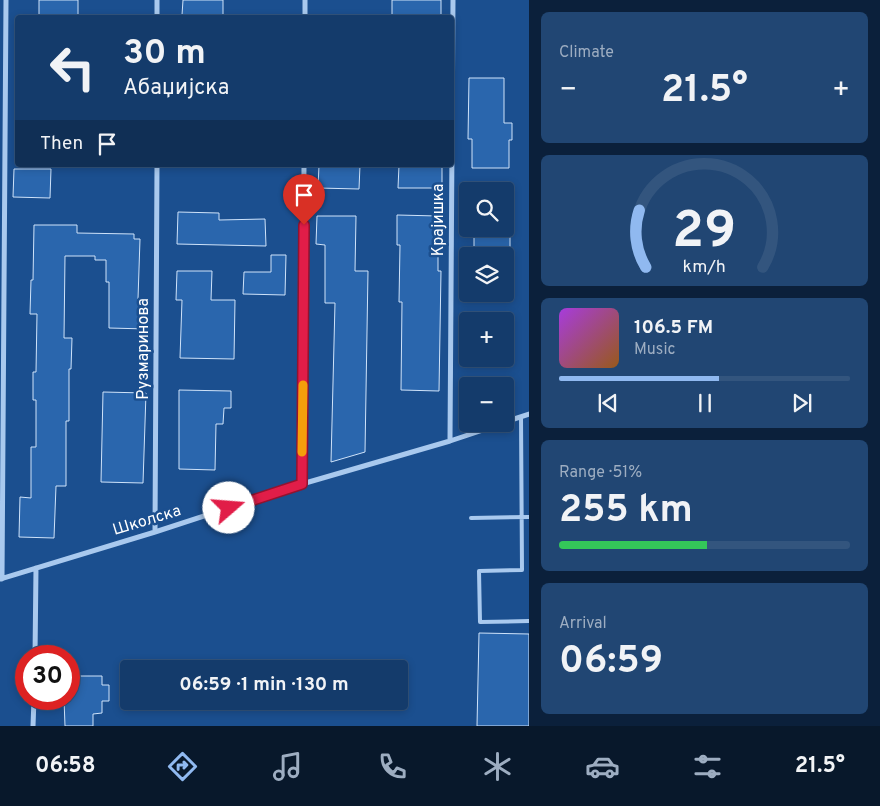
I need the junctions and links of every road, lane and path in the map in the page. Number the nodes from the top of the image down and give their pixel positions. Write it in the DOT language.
graph roads {
  1 [pos="6,0"];
  2 [pos="157,0"];
  3 [pos="306,0"];
  4 [pos="452,0"];
  5 [pos="157,15"];
  6 [pos="305,15"];
  7 [pos="452,15"];
  8 [pos="157,167"];
  9 [pos="304,167"];
  10 [pos="451,167"];
  11 [pos="529,414"];
  12 [pos="520,417"];
  13 [pos="514,419"];
  14 [pos="477,432"];
  15 [pos="450,441"];
  16 [pos="302,484"];
  17 [pos="522,517"];
  18 [pos="529,517"];
  19 [pos="471,518"];
  20 [pos="155,532"];
  21 [pos="36,568"];
  22 [pos="522,570"];
  23 [pos="529,570"];
  24 [pos="1,579"];
  25 [pos="529,621"];
  26 [pos="35,645"];
  27 [pos="34,710"];
  28 [pos="34,726"];
  1 -- 24 [label="street"];
  2 -- 5 [label="street"];
  3 -- 6 [label="street"];
  4 -- 7 [label="street, Крајишка"];
  8 -- 20 [label="street, Рузмаринова"];
  9 -- 16 [label="street"];
  10 -- 15 [label="street, Крајишка"];
  11 -- 12 [label="street"];
  12 -- 13 [label="street"];
  12 -- 17 [label="lane"];
  14 -- 15 [label="street, Школска"];
  15 -- 16 [label="street, Школска"];
  16 -- 20 [label="street, Школска"];
  17 -- 18 [label="lane"];
  17 -- 19 [label="lane"];
  17 -- 22 [label="lane"];
  20 -- 21 [label="street, Школска"];
  21 -- 24 [label="street, Школска"];
  21 -- 26 [label="street"];
  22 -- 23 [label="lane"];
  22 -- 25 [label="lane"];
  27 -- 28 [label="street"];
}
